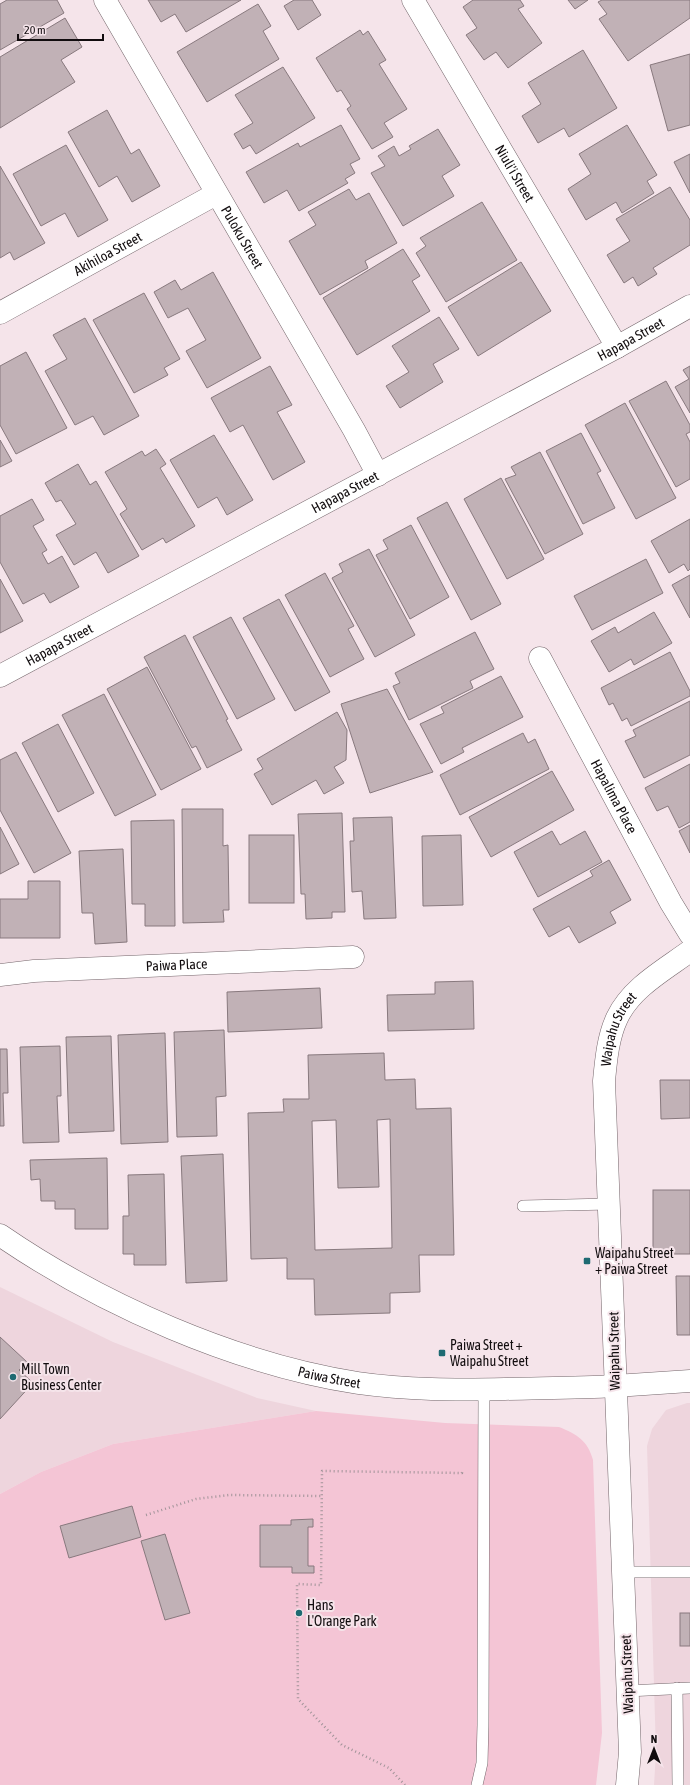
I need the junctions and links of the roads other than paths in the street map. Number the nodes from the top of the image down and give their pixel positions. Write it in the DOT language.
graph roads {
  1 [pos="105,0"];
  2 [pos="413,0"];
  3 [pos="216,194"];
  4 [pos="690,306"];
  5 [pos="0,313"];
  6 [pos="617,347"];
  7 [pos="378,475"];
  8 [pos="540,658"];
  9 [pos="0,676"];
  10 [pos="690,934"];
  11 [pos="690,950"];
  12 [pos="353,957"];
  13 [pos="0,975"];
  14 [pos="608,1204"];
  15 [pos="523,1206"];
  16 [pos="0,1235"];
  17 [pos="690,1381"];
  18 [pos="615,1386"];
  19 [pos="484,1389"];
  20 [pos="623,1572"];
  21 [pos="690,1572"];
  22 [pos="677,1688"];
  23 [pos="690,1688"];
  24 [pos="628,1691"];
  25 [pos="477,1785"];
  26 [pos="627,1785"];
  27 [pos="678,1785"];
  1 -- 3 [label="street, Puloku Street"];
  2 -- 6 [label="street, Niuli'i Street"];
  3 -- 5 [label="street, Akihiloa Street"];
  3 -- 7 [label="street, Puloku Street"];
  4 -- 6 [label="street, Hapapa Street"];
  6 -- 7 [label="street, Hapapa Street"];
  7 -- 9 [label="street, Hapapa Street"];
  8 -- 10 [label="street, Hapalima Place"];
  11 -- 14 [label="street, Waipahu Street"];
  12 -- 13 [label="street, Paiwa Place"];
  14 -- 15 [label="lane"];
  14 -- 18 [label="street, Waipahu Street"];
  16 -- 19 [label="street, Paiwa Street"];
  17 -- 18 [label="street, Paiwa Street"];
  18 -- 19 [label="street, Paiwa Street"];
  18 -- 20 [label="street, Waipahu Street"];
  19 -- 25 [label="lane"];
  20 -- 21 [label="lane"];
  20 -- 24 [label="street, Waipahu Street"];
  22 -- 23 [label="lane"];
  22 -- 24 [label="lane"];
  22 -- 27 [label="lane"];
  24 -- 26 [label="street, Waipahu Street"];
}
